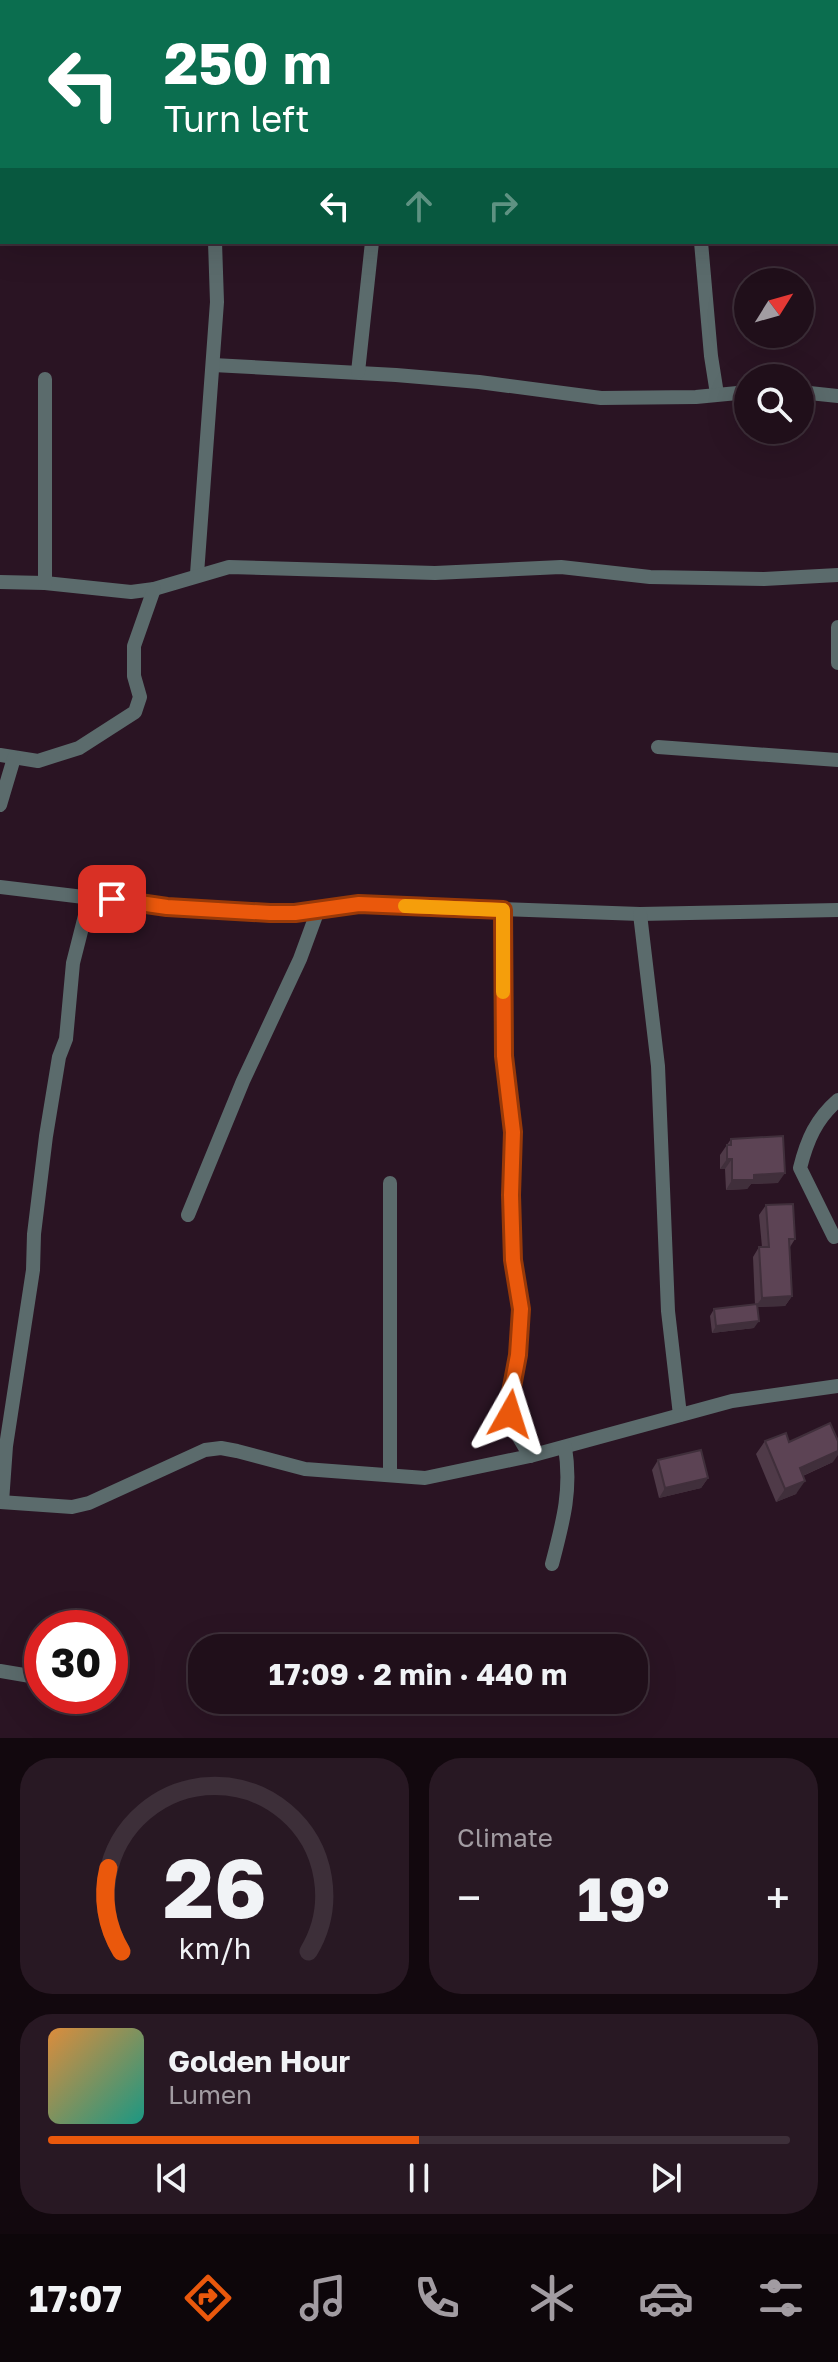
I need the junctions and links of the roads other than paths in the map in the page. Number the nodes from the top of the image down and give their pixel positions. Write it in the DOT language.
graph roads {
  1 [pos="215,244"];
  2 [pos="372,244"];
  3 [pos="701,244"];
  4 [pos="213,365"];
  5 [pos="358,372"];
  6 [pos="45,379"];
  7 [pos="734,393"];
  8 [pos="814,393"];
  9 [pos="717,394"];
  10 [pos="838,396"];
  11 [pos="197,574"];
  12 [pos="838,575"];
  13 [pos="0,582"];
  14 [pos="45,583"];
  15 [pos="154,589"];
  16 [pos="838,627"];
  17 [pos="838,663"];
  18 [pos="658,747"];
  19 [pos="7,757"];
  20 [pos="838,760"];
  21 [pos="0,805"];
  22 [pos="0,887"];
  23 [pos="90,896"];
  24 [pos="318,910"];
  25 [pos="503,910"];
  26 [pos="838,910"];
  27 [pos="640,914"];
  28 [pos="838,1100"];
  29 [pos="390,1183"];
  30 [pos="188,1215"];
  31 [pos="834,1237"];
  32 [pos="838,1386"];
  33 [pos="680,1415"];
  34 [pos="565,1447"];
  35 [pos="530,1456"];
  36 [pos="390,1474"];
  37 [pos="1,1502"];
  38 [pos="552,1564"];
  39 [pos="0,1671"];
  40 [pos="24,1675"];
  1 -- 4 [label="street"];
  2 -- 5 [label="street"];
  3 -- 9 [label="street"];
  4 -- 5 [label="street"];
  4 -- 11 [label="street"];
  5 -- 9 [label="street"];
  6 -- 14 [label="street"];
  7 -- 9 [label="street"];
  8 -- 10 [label="street"];
  11 -- 12 [label="street"];
  11 -- 15 [label="street"];
  13 -- 14 [label="street"];
  14 -- 15 [label="street"];
  15 -- 19 [label="street"];
  16 -- 17 [label="street"];
  18 -- 20 [label="street"];
  19 -- 21 [label="street"];
  22 -- 23 [label="street"];
  23 -- 24 [label="street"];
  23 -- 37 [label="street"];
  24 -- 25 [label="street"];
  24 -- 30 [label="street"];
  25 -- 27 [label="street"];
  25 -- 35 [label="street"];
  26 -- 27 [label="street"];
  27 -- 33 [label="street"];
  28 -- 31 [label="street"];
  29 -- 36 [label="street"];
  32 -- 33 [label="street"];
  33 -- 34 [label="street"];
  34 -- 35 [label="street"];
  34 -- 38 [label="street"];
  35 -- 36 [label="street"];
  36 -- 37 [label="street"];
  39 -- 40 [label="street"];
}
